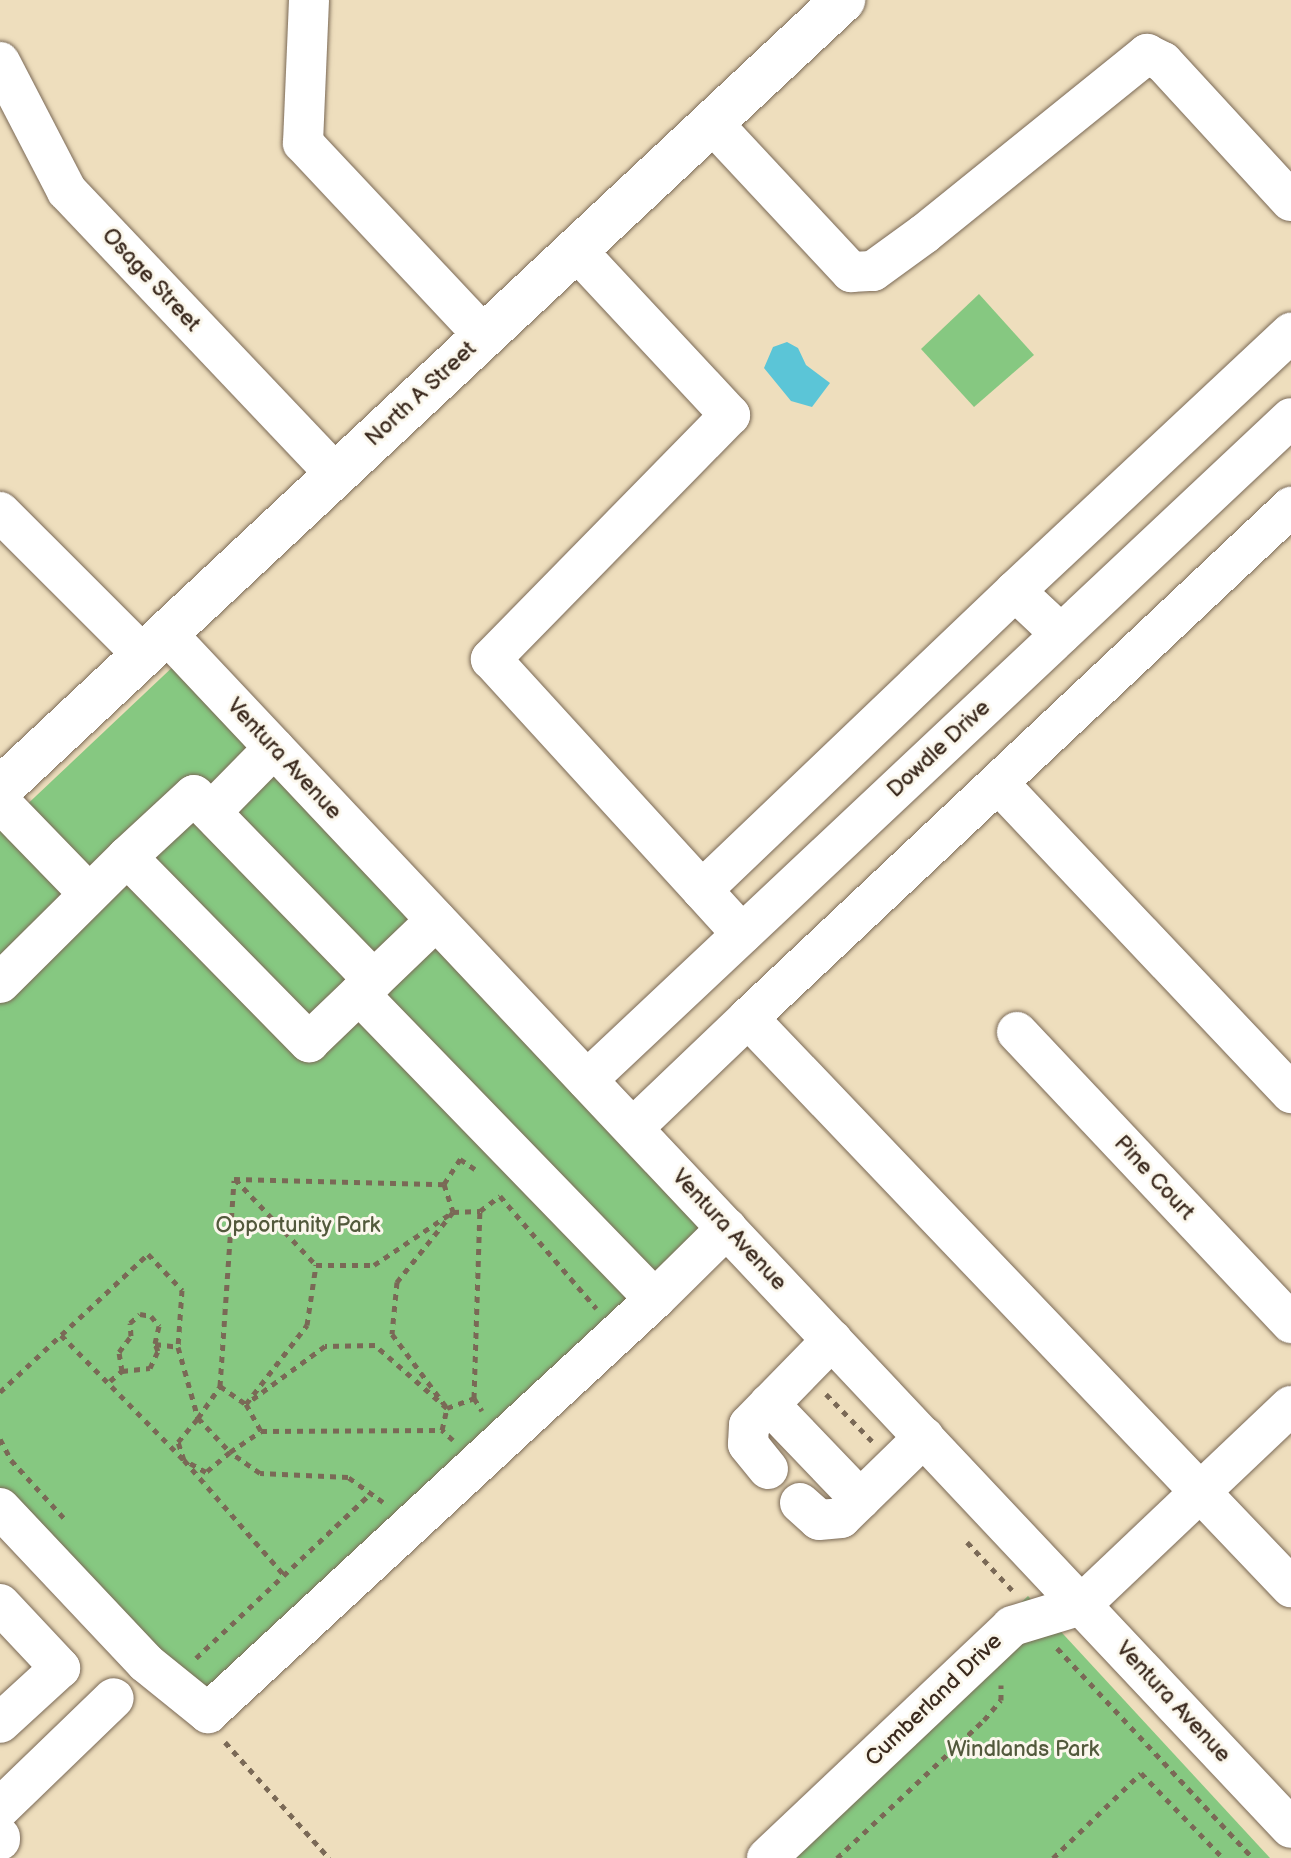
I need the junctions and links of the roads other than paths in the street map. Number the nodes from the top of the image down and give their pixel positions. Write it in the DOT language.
graph roads {
  1 [pos="309,0"];
  2 [pos="843,0"];
  3 [pos="0,62"];
  4 [pos="712,123"];
  5 [pos="1291,201"];
  6 [pos="576,250"];
  7 [pos="1291,333"];
  8 [pos="484,336"];
  9 [pos="1291,418"];
  10 [pos="336,474"];
  11 [pos="1291,507"];
  12 [pos="0,512"];
  13 [pos="1015,591"];
  14 [pos="1061,634"];
  15 [pos="154,644"];
  16 [pos="274,748"];
  17 [pos="998,783"];
  18 [pos="0,789"];
  19 [pos="0,802"];
  20 [pos="211,812"];
  21 [pos="127,857"];
  22 [pos="702,890"];
  23 [pos="89,894"];
  24 [pos="436,920"];
  25 [pos="742,934"];
  26 [pos="0,983"];
  27 [pos="367,987"];
  28 [pos="748,1018"];
  29 [pos="1017,1032"];
  30 [pos="587,1080"];
  31 [pos="1291,1093"];
  32 [pos="633,1128"];
  33 [pos="727,1228"];
  34 [pos="655,1299"];
  35 [pos="1291,1323"];
  36 [pos="832,1340"];
  37 [pos="769,1404"];
  38 [pos="1291,1406"];
  39 [pos="924,1437"];
  40 [pos="768,1469"];
  41 [pos="1200,1492"];
  42 [pos="860,1499"];
  43 [pos="800,1503"];
  44 [pos="0,1508"];
  45 [pos="1291,1587"];
  46 [pos="0,1604"];
  47 [pos="1081,1605"];
  48 [pos="114,1698"];
  49 [pos="0,1723"];
  50 [pos="0,1808"];
  51 [pos="1291,1828"];
  52 [pos="767,1858"];
  1 -- 8 [label="street"];
  2 -- 4 [label="main road, North A Street"];
  3 -- 10 [label="street, Osage Street"];
  4 -- 5 [label="street"];
  4 -- 6 [label="main road, North A Street"];
  6 -- 8 [label="main road, North A Street"];
  6 -- 22 [label="street"];
  7 -- 13 [label="street"];
  8 -- 10 [label="main road, North A Street"];
  9 -- 14 [label="street, Dowdle Drive"];
  10 -- 15 [label="main road, North A Street"];
  11 -- 17 [label="street"];
  12 -- 15 [label="street, Ventura Avenue"];
  13 -- 14 [label="street"];
  13 -- 22 [label="street"];
  14 -- 25 [label="street, Dowdle Drive"];
  15 -- 16 [label="street, Ventura Avenue"];
  15 -- 18 [label="main road, North A Street"];
  16 -- 20 [label="street"];
  16 -- 24 [label="street, Ventura Avenue"];
  17 -- 28 [label="street"];
  17 -- 31 [label="street"];
  19 -- 23 [label="street"];
  20 -- 21 [label="street"];
  20 -- 27 [label="street"];
  21 -- 23 [label="street"];
  21 -- 27 [label="street"];
  22 -- 25 [label="street"];
  23 -- 26 [label="street"];
  24 -- 27 [label="street"];
  24 -- 30 [label="street, Ventura Avenue"];
  25 -- 30 [label="street, Dowdle Drive"];
  27 -- 34 [label="street"];
  28 -- 32 [label="street"];
  28 -- 41 [label="street"];
  29 -- 35 [label="street, Pine Court"];
  30 -- 32 [label="street, Ventura Avenue"];
  32 -- 33 [label="street, Ventura Avenue"];
  33 -- 34 [label="street"];
  33 -- 36 [label="street, Ventura Avenue"];
  34 -- 44 [label="street"];
  36 -- 37 [label="street"];
  36 -- 39 [label="street, Ventura Avenue"];
  37 -- 40 [label="street"];
  37 -- 42 [label="street"];
  38 -- 41 [label="street, Cumberland Drive"];
  39 -- 42 [label="street"];
  39 -- 47 [label="street, Ventura Avenue"];
  41 -- 45 [label="street"];
  41 -- 47 [label="street, Cumberland Drive"];
  42 -- 43 [label="street"];
  46 -- 49 [label="street"];
  47 -- 51 [label="street, Ventura Avenue"];
  47 -- 52 [label="street, Cumberland Drive"];
  48 -- 50 [label="street"];
}
